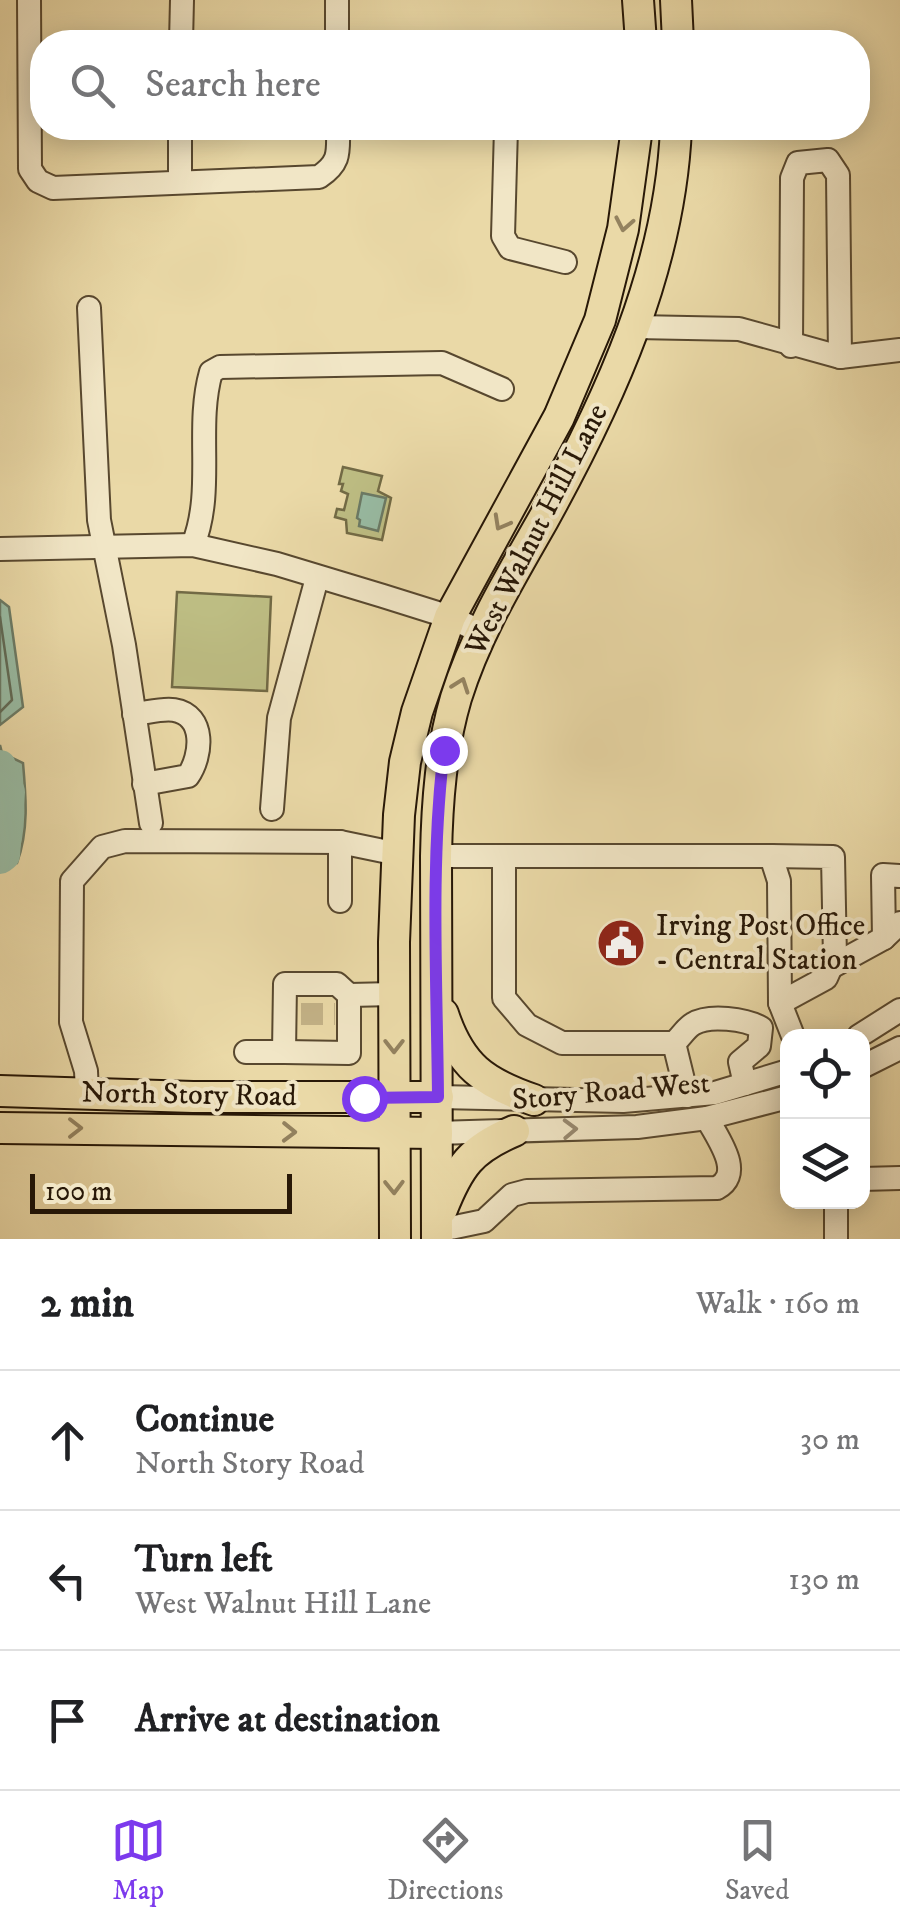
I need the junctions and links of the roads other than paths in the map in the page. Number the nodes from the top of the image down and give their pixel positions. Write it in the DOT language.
graph roads {
  1 [pos="29,0"];
  2 [pos="182,0"];
  3 [pos="337,0"];
  4 [pos="638,0"];
  5 [pos="676,0"];
  6 [pos="181,30"];
  7 [pos="337,30"];
  8 [pos="640,30"];
  9 [pos="677,30"];
  10 [pos="180,140"];
  11 [pos="338,140"];
  12 [pos="506,140"];
  13 [pos="636,140"];
  14 [pos="674,140"];
  15 [pos="180,180"];
  16 [pos="565,262"];
  17 [pos="610,289"];
  18 [pos="89,308"];
  19 [pos="636,326"];
  20 [pos="791,346"];
  21 [pos="900,350"];
  22 [pos="840,357"];
  23 [pos="502,388"];
  24 [pos="593,425"];
  25 [pos="106,545"];
  26 [pos="194,545"];
  27 [pos="1,549"];
  28 [pos="317,578"];
  29 [pos="450,617"];
  30 [pos="481,632"];
  31 [pos="134,714"];
  32 [pos="144,784"];
  33 [pos="272,809"];
  34 [pos="151,823"];
  35 [pos="340,842"];
  36 [pos="398,854"];
  37 [pos="436,856"];
  38 [pos="504,856"];
  39 [pos="771,856"];
  40 [pos="900,876"];
  41 [pos="340,902"];
  42 [pos="892,931"];
  43 [pos="831,967"];
  44 [pos="394,994"];
  45 [pos="437,996"];
  46 [pos="780,1004"];
  47 [pos="344,1008"];
  48 [pos="900,1010"];
  49 [pos="790,1029"];
  50 [pos="869,1029"];
  51 [pos="674,1043"];
  52 [pos="900,1048"];
  53 [pos="272,1052"];
  54 [pos="870,1062"];
  55 [pos="780,1073"];
  56 [pos="745,1084"];
  57 [pos="8,1091"];
  58 [pos="86,1093"];
  59 [pos="193,1096"];
  60 [pos="687,1096"];
  61 [pos="260,1097"];
  62 [pos="438,1097"];
  63 [pos="298,1098"];
  64 [pos="394,1098"];
  65 [pos="780,1099"];
  66 [pos="534,1100"];
  67 [pos="707,1118"];
  68 [pos="6,1128"];
  69 [pos="192,1129"];
  70 [pos="514,1131"];
  71 [pos="437,1133"];
  72 [pos="394,1134"];
  73 [pos="900,1178"];
  74 [pos="870,1179"];
  75 [pos="836,1209"];
  76 [pos="436,1235"];
  77 [pos="394,1239"];
  78 [pos="836,1239"];
  1 -- 15 [label="street"];
  2 -- 6 [label="street"];
  3 -- 7 [label="street"];
  4 -- 8 [label="main road"];
  5 -- 9 [label="main road"];
  10 -- 15 [label="street"];
  11 -- 15 [label="street"];
  12 -- 16 [label="street"];
  13 -- 17 [label="main road, West Walnut Hill Lane, one-way"];
  14 -- 19 [label="main road, West Walnut Hill Lane"];
  17 -- 24 [label="main road"];
  17 -- 29 [label="main road, West Walnut Hill Lane, one-way"];
  18 -- 25 [label="street"];
  19 -- 20 [label="street"];
  19 -- 24 [label="main road, West Walnut Hill Lane"];
  20 -- 22 [label="street"];
  20 -- 22 [label="street"];
  21 -- 22 [label="street"];
  23 -- 26 [label="street"];
  24 -- 30 [label="main road, West Walnut Hill Lane"];
  25 -- 26 [label="street"];
  25 -- 27 [label="street"];
  25 -- 31 [label="street"];
  26 -- 28 [label="street"];
  28 -- 29 [label="street"];
  28 -- 33 [label="street"];
  29 -- 30 [label="street"];
  29 -- 36 [label="main road, West Walnut Hill Lane"];
  37 -- 30 [label="main road, West Walnut Hill Lane, one-way"];
  31 -- 32 [label="street"];
  31 -- 32 [label="street"];
  32 -- 34 [label="street"];
  35 -- 36 [label="street"];
  35 -- 41 [label="street"];
  35 -- 58 [label="street"];
  36 -- 44 [label="main road, West Walnut Hill Lane"];
  37 -- 38 [label="street"];
  37 -- 45 [label="main road, West Walnut Hill Lane"];
  38 -- 39 [label="street"];
  38 -- 51 [label="street"];
  39 -- 43 [label="street"];
  39 -- 46 [label="street"];
  40 -- 42 [label="street"];
  42 -- 43 [label="street"];
  43 -- 46 [label="street"];
  44 -- 47 [label="street"];
  44 -- 64 [label="main road, West Walnut Hill Lane, one-way"];
  45 -- 62 [label="main road, West Walnut Hill Lane"];
  45 -- 66 [label="main road"];
  46 -- 49 [label="street"];
  47 -- 53 [label="street"];
  47 -- 53 [label="street"];
  48 -- 50 [label="street"];
  51 -- 56 [label="street"];
  51 -- 60 [label="street"];
  52 -- 54 [label="street"];
  53 -- 61 [label="street"];
  53 -- 63 [label="street"];
  55 -- 56 [label="street, Story Road West"];
  56 -- 60 [label="street, Story Road West"];
  57 -- 58 [label="main road, North Story Road"];
  58 -- 59 [label="main road, North Story Road"];
  59 -- 61 [label="main road, North Story Road"];
  59 -- 69 [label="main road"];
  60 -- 66 [label="street, Story Road West"];
  61 -- 63 [label="main road, North Story Road"];
  62 -- 64 [label="main road, North Story Road"];
  62 -- 66 [label="street, Story Road West"];
  62 -- 71 [label="main road, West Walnut Hill Lane"];
  63 -- 64 [label="main road, North Story Road"];
  64 -- 72 [label="main road, West Walnut Hill Lane"];
  65 -- 67 [label="street, Story Road West"];
  70 -- 67 [label="street, Story Road West, one-way"];
  67 -- 76 [label="street"];
  68 -- 69 [label="main road, North Story Road, one-way"];
  69 -- 72 [label="main road, North Story Road, one-way"];
  70 -- 71 [label="street, Story Road West"];
  70 -- 76 [label="main road"];
  71 -- 72 [label="main road, North Story Road"];
  71 -- 76 [label="main road, West Walnut Hill Lane"];
  72 -- 77 [label="main road, West Walnut Hill Lane, one-way"];
  73 -- 74 [label="street"];
  75 -- 78 [label="street"];
}
